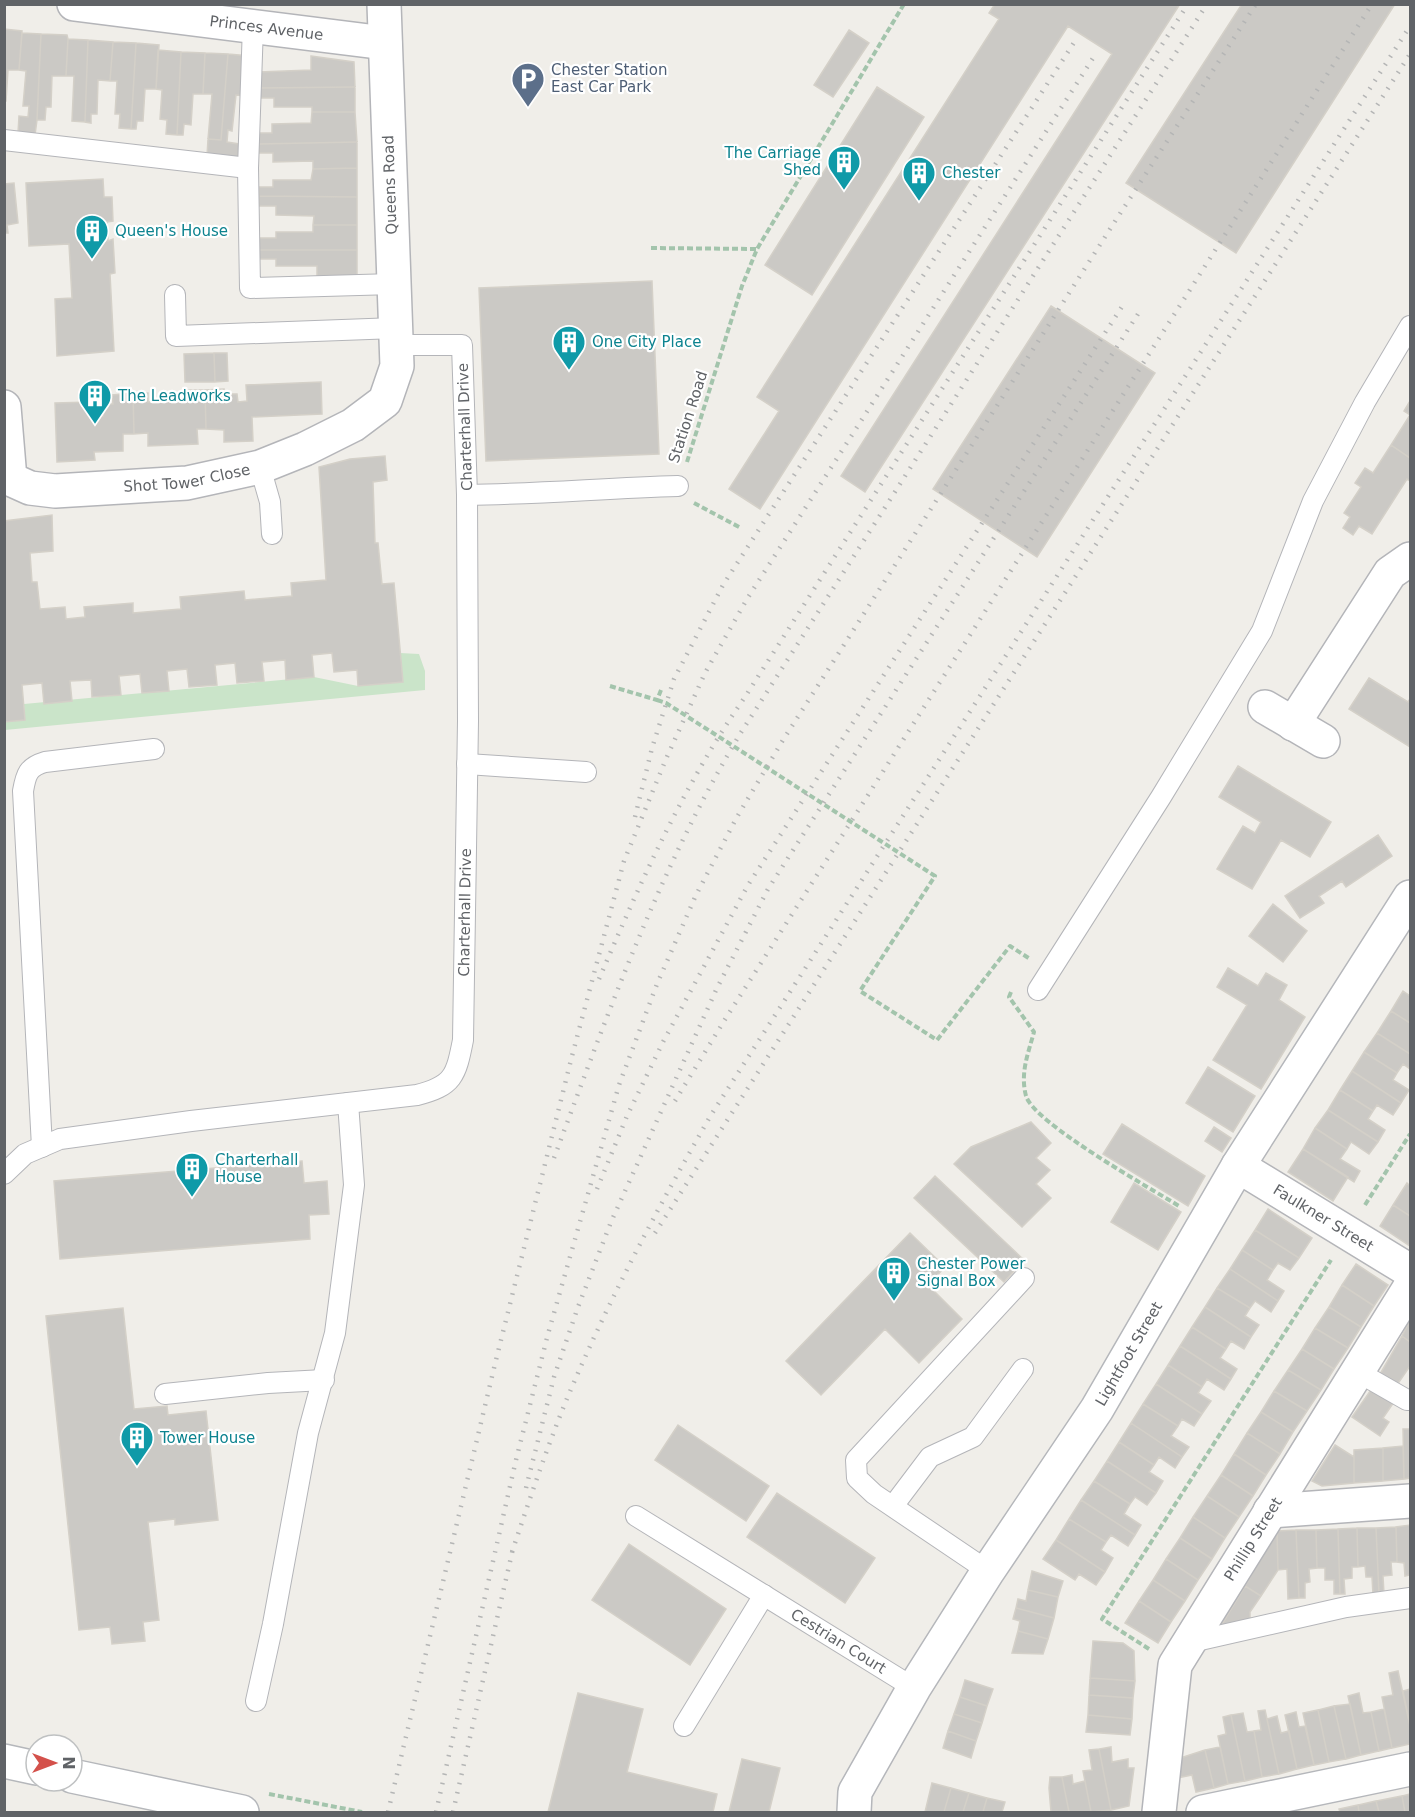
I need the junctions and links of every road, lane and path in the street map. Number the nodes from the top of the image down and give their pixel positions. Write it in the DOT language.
graph roads {
  1 [pos="74,4"];
  2 [pos="384,4"];
  3 [pos="904,4"];
  4 [pos="254,27"];
  5 [pos="385,43"];
  6 [pos="4,140"];
  7 [pos="248,168"];
  8 [pos="651,248"];
  9 [pos="757,249"];
  10 [pos="394,284"];
  11 [pos="174,295"];
  12 [pos="1410,326"];
  13 [pos="396,346"];
  14 [pos="4,406"];
  15 [pos="260,467"];
  16 [pos="682,492"];
  17 [pos="467,495"];
  18 [pos="741,528"];
  19 [pos="272,534"];
  20 [pos="1410,560"];
  21 [pos="610,686"];
  22 [pos="662,690"];
  23 [pos="657,700"];
  24 [pos="1264,706"];
  25 [pos="1293,723"];
  26 [pos="1323,741"];
  27 [pos="154,749"];
  28 [pos="467,764"];
  29 [pos="586,772"];
  30 [pos="1410,897"];
  31 [pos="1024,969"];
  32 [pos="1014,987"];
  33 [pos="1038,990"];
  34 [pos="348,1103"];
  35 [pos="1410,1134"];
  36 [pos="42,1147"];
  37 [pos="1238,1166"];
  38 [pos="4,1174"];
  39 [pos="1205,1222"];
  40 [pos="1348,1233"];
  41 [pos="1410,1271"];
  42 [pos="1024,1278"];
  43 [pos="1410,1287"];
  44 [pos="1023,1369"];
  45 [pos="1358,1371"];
  46 [pos="324,1380"];
  47 [pos="165,1394"];
  48 [pos="1410,1400"];
  49 [pos="1410,1501"];
  50 [pos="893,1506"];
  51 [pos="1270,1511"];
  52 [pos="636,1516"];
  53 [pos="988,1571"];
  54 [pos="764,1596"];
  55 [pos="1410,1599"];
  56 [pos="1181,1654"];
  57 [pos="914,1688"];
  58 [pos="256,1701"];
  59 [pos="684,1726"];
  60 [pos="4,1761"];
  61 [pos="24,1765"];
  62 [pos="1410,1770"];
  63 [pos="84,1779"];
  64 [pos="294,1798"];
  65 [pos="242,1812"];
  66 [pos="362,1812"];
  67 [pos="854,1812"];
  68 [pos="1159,1812"];
  69 [pos="1203,1812"];
  1 -- 4 [label="street, Princes Avenue"];
  2 -- 5 [label="street, Queens Road"];
  3 -- 9 [label="path, Station Road"];
  4 -- 5 [label="street, Princes Avenue"];
  4 -- 7 [label="lane"];
  5 -- 10 [label="street, Queens Road"];
  6 -- 7 [label="lane"];
  7 -- 10 [label="lane"];
  8 -- 9 [label="path"];
  9 -- 16 [label="path, Station Road"];
  10 -- 13 [label="street, Queens Road"];
  11 -- 13 [label="lane"];
  12 -- 33 [label="lane"];
  13 -- 15 [label="street, Shot Tower Close"];
  13 -- 17 [label="lane, Charterhall Drive"];
  14 -- 15 [label="street, Shot Tower Close"];
  15 -- 19 [label="lane"];
  16 -- 17 [label="lane"];
  16 -- 18 [label="path"];
  17 -- 28 [label="lane, Charterhall Drive"];
  20 -- 25 [label="street"];
  21 -- 23 [label="path"];
  22 -- 23 [label="path"];
  23 -- 31 [label="path"];
  24 -- 25 [label="street"];
  25 -- 26 [label="street"];
  27 -- 36 [label="lane"];
  28 -- 29 [label="lane"];
  28 -- 34 [label="lane, Charterhall Drive"];
  30 -- 37 [label="street, Lightfoot Street"];
  32 -- 39 [label="path"];
  34 -- 36 [label="lane, Charterhall Drive"];
  34 -- 46 [label="lane"];
  35 -- 40 [label="path"];
  36 -- 38 [label="lane, Charterhall Drive"];
  37 -- 39 [label="street, Lightfoot Street"];
  37 -- 40 [label="street, Faulkner Street"];
  39 -- 53 [label="street, Lightfoot Street"];
  40 -- 41 [label="street, Faulkner Street"];
  40 -- 56 [label="path"];
  42 -- 50 [label="lane"];
  43 -- 45 [label="street, Phillip Street"];
  44 -- 50 [label="lane"];
  45 -- 48 [label="lane"];
  45 -- 51 [label="street, Phillip Street"];
  46 -- 47 [label="lane"];
  46 -- 58 [label="lane"];
  49 -- 51 [label="street"];
  50 -- 53 [label="lane"];
  51 -- 56 [label="street, Phillip Street"];
  52 -- 54 [label="lane, Cestrian Court"];
  53 -- 57 [label="street, Lightfoot Street"];
  54 -- 57 [label="lane, Cestrian Court"];
  54 -- 59 [label="lane"];
  55 -- 56 [label="lane"];
  56 -- 68 [label="street, Phillip Street"];
  57 -- 67 [label="street, Lightfoot Street"];
  60 -- 61 [label="street"];
  62 -- 69 [label="street"];
  63 -- 65 [label="street"];
  64 -- 66 [label="path"];
}
